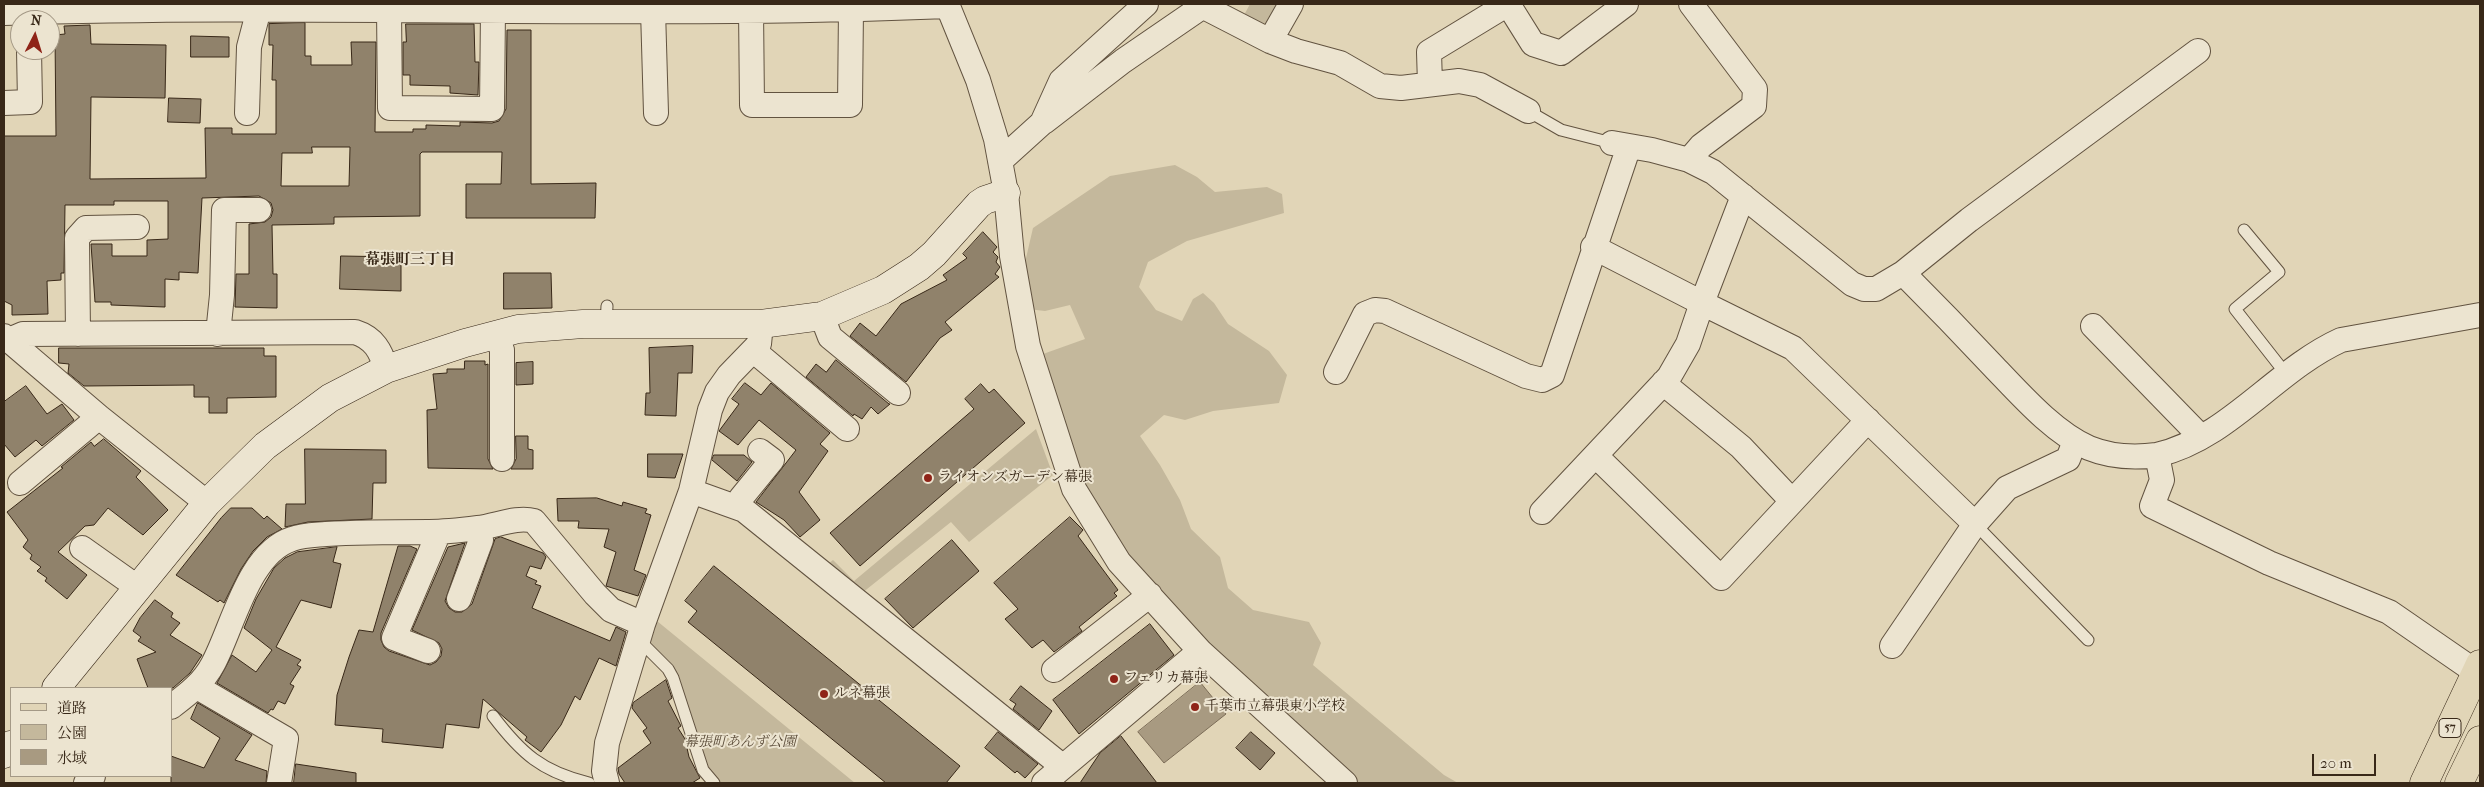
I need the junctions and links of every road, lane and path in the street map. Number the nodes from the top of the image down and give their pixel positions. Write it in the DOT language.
graph roads {
  1 [pos="1146,4"];
  2 [pos="1291,4"];
  3 [pos="1508,4"];
  4 [pos="1626,4"];
  5 [pos="1691,4"];
  6 [pos="948,5"];
  7 [pos="1205,5"];
  8 [pos="598,7"];
  9 [pos="81,8"];
  10 [pos="259,9"];
  11 [pos="389,9"];
  12 [pos="493,9"];
  13 [pos="851,9"];
  14 [pos="654,10"];
  15 [pos="751,10"];
  16 [pos="60,11"];
  17 [pos="1270,41"];
  18 [pos="2198,51"];
  19 [pos="29,60"];
  20 [pos="1430,84"];
  21 [pos="4,103"];
  22 [pos="1528,111"];
  23 [pos="247,113"];
  24 [pos="656,113"];
  25 [pos="1042,123"];
  26 [pos="1621,144"];
  27 [pos="1689,160"];
  28 [pos="1000,161"];
  29 [pos="1006,193"];
  30 [pos="1743,196"];
  31 [pos="259,210"];
  32 [pos="137,227"];
  33 [pos="2244,230"];
  34 [pos="1593,247"];
  35 [pos="1904,273"];
  36 [pos="1702,303"];
  37 [pos="2480,315"];
  38 [pos="822,316"];
  39 [pos="761,324"];
  40 [pos="2093,326"];
  41 [pos="78,334"];
  42 [pos="218,334"];
  43 [pos="496,335"];
  44 [pos="6,338"];
  45 [pos="754,351"];
  46 [pos="386,369"];
  47 [pos="1336,372"];
  48 [pos="2286,374"];
  49 [pos="1663,383"];
  50 [pos="898,393"];
  51 [pos="98,417"];
  52 [pos="1868,420"];
  53 [pos="847,429"];
  54 [pos="2201,437"];
  55 [pos="2075,441"];
  56 [pos="496,448"];
  57 [pos="760,451"];
  58 [pos="2157,455"];
  59 [pos="1596,456"];
  60 [pos="20,483"];
  61 [pos="691,492"];
  62 [pos="1792,501"];
  63 [pos="207,503"];
  64 [pos="1542,512"];
  65 [pos="737,513"];
  66 [pos="1975,524"];
  67 [pos="479,528"];
  68 [pos="439,532"];
  69 [pos="82,548"];
  70 [pos="137,587"];
  71 [pos="1150,595"];
  72 [pos="459,599"];
  73 [pos="641,631"];
  74 [pos="2088,640"];
  75 [pos="1892,646"];
  76 [pos="428,651"];
  77 [pos="1200,651"];
  78 [pos="2478,668"];
  79 [pos="1054,670"];
  80 [pos="57,687"];
  81 [pos="198,687"];
  82 [pos="172,706"];
  83 [pos="493,716"];
  84 [pos="2480,740"];
  85 [pos="1062,766"];
  86 [pos="279,783"];
  87 [pos="589,783"];
  88 [pos="607,783"];
  89 [pos="714,783"];
  90 [pos="1044,783"];
  91 [pos="1345,783"];
  92 [pos="2424,783"];
  93 [pos="2459,783"];
  1 -- 25 [label="street"];
  2 -- 17 [label="street"];
  3 -- 4 [label="street"];
  3 -- 20 [label="street"];
  5 -- 27 [label="street"];
  6 -- 13 [label="street"];
  6 -- 28 [label="street"];
  7 -- 17 [label="street"];
  7 -- 25 [label="street"];
  8 -- 12 [label="street"];
  8 -- 14 [label="street"];
  9 -- 10 [label="street"];
  9 -- 16 [label="street"];
  10 -- 11 [label="street"];
  10 -- 23 [label="street"];
  11 -- 12 [label="street"];
  11 -- 12 [label="street"];
  13 -- 15 [label="street"];
  13 -- 15 [label="street"];
  14 -- 15 [label="street"];
  14 -- 24 [label="street"];
  17 -- 20 [label="street"];
  18 -- 35 [label="street"];
  19 -- 21 [label="street"];
  20 -- 22 [label="street"];
  22 -- 26 [label="lane"];
  25 -- 28 [label="street"];
  26 -- 27 [label="street"];
  26 -- 34 [label="street"];
  27 -- 30 [label="street"];
  28 -- 29 [label="street"];
  29 -- 38 [label="street"];
  29 -- 71 [label="street"];
  30 -- 35 [label="street"];
  30 -- 36 [label="street"];
  31 -- 42 [label="street"];
  32 -- 41 [label="street"];
  33 -- 48 [label="lane"];
  34 -- 36 [label="street"];
  34 -- 47 [label="street"];
  35 -- 55 [label="street"];
  36 -- 49 [label="street"];
  36 -- 52 [label="street"];
  37 -- 48 [label="street"];
  38 -- 39 [label="street"];
  38 -- 50 [label="street"];
  39 -- 43 [label="street"];
  39 -- 45 [label="street"];
  40 -- 54 [label="street"];
  41 -- 42 [label="street"];
  41 -- 44 [label="street"];
  42 -- 46 [label="street"];
  43 -- 46 [label="street"];
  43 -- 56 [label="street"];
  44 -- 51 [label="street"];
  45 -- 53 [label="street"];
  45 -- 61 [label="street"];
  46 -- 63 [label="street"];
  48 -- 54 [label="street"];
  49 -- 59 [label="street"];
  49 -- 62 [label="street"];
  51 -- 60 [label="street"];
  51 -- 63 [label="street"];
  52 -- 62 [label="street"];
  52 -- 66 [label="street"];
  54 -- 58 [label="street"];
  55 -- 58 [label="street"];
  55 -- 66 [label="street"];
  57 -- 65 [label="street"];
  58 -- 78 [label="street"];
  59 -- 62 [label="street"];
  59 -- 64 [label="street"];
  61 -- 65 [label="street"];
  61 -- 73 [label="street"];
  63 -- 70 [label="street"];
  65 -- 85 [label="street"];
  66 -- 74 [label="lane"];
  66 -- 75 [label="street"];
  67 -- 68 [label="street"];
  67 -- 72 [label="street"];
  67 -- 73 [label="street"];
  68 -- 76 [label="street"];
  68 -- 81 [label="street"];
  69 -- 70 [label="street"];
  70 -- 80 [label="street"];
  71 -- 77 [label="street"];
  71 -- 79 [label="street"];
  73 -- 88 [label="street"];
  73 -- 89 [label="lane"];
  77 -- 85 [label="street"];
  77 -- 91 [label="street"];
  78 -- 92 [label="main road, 57"];
  81 -- 82 [label="street"];
  81 -- 86 [label="street"];
  83 -- 87 [label="lane"];
  84 -- 93 [label="main road, 57"];
  85 -- 90 [label="street"];
}
